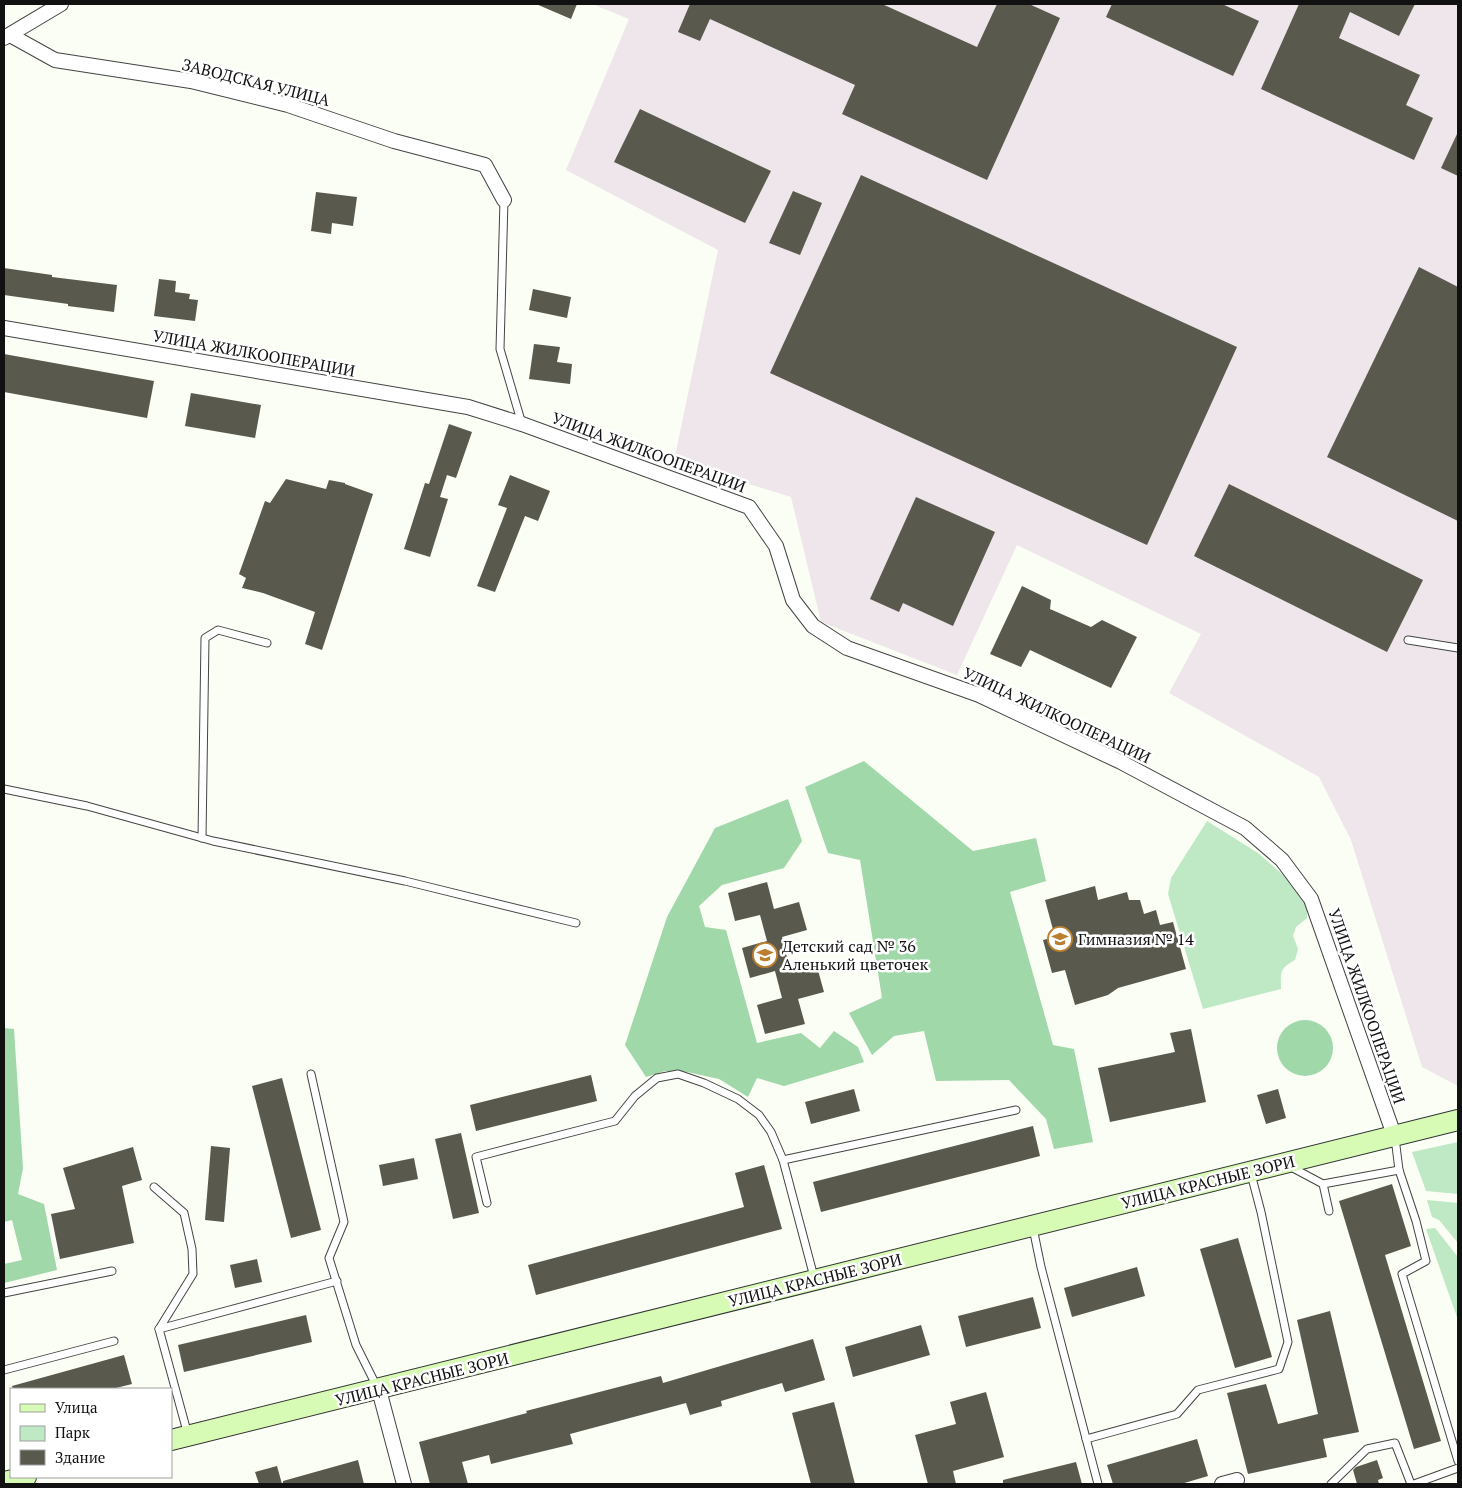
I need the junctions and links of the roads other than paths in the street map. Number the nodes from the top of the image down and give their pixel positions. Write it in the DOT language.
graph roads {
  1 [pos="61,4"];
  2 [pos="7,37"];
  3 [pos="504,200"];
  4 [pos="4,328"];
  5 [pos="522,424"];
  6 [pos="1408,640"];
  7 [pos="267,643"];
  8 [pos="1458,648"];
  9 [pos="4,789"];
  10 [pos="202,838"];
  11 [pos="576,923"];
  12 [pos="311,1074"];
  13 [pos="1016,1110"];
  14 [pos="1458,1120"];
  15 [pos="1394,1135"];
  16 [pos="783,1160"];
  17 [pos="1284,1163"];
  18 [pos="1399,1170"];
  19 [pos="1250,1172"];
  20 [pos="1322,1184"];
  21 [pos="154,1187"];
  22 [pos="487,1203"];
  23 [pos="1329,1211"];
  24 [pos="1032,1226"];
  25 [pos="112,1271"];
  26 [pos="814,1280"];
  27 [pos="337,1281"];
  28 [pos="4,1294"];
  29 [pos="158,1329"];
  30 [pos="114,1342"];
  31 [pos="4,1370"];
  32 [pos="170,1388"];
  33 [pos="379,1390"];
  34 [pos="172,1398"];
  35 [pos="180,1438"];
  36 [pos="1086,1439"];
  37 [pos="1458,1461"];
  38 [pos="1458,1468"];
  39 [pos="22,1478"];
  40 [pos="4,1482"];
  41 [pos="1240,1482"];
  42 [pos="404,1484"];
  43 [pos="1098,1484"];
  44 [pos="1222,1484"];
  45 [pos="1332,1484"];
  46 [pos="1412,1484"];
  1 -- 2 [label="street"];
  2 -- 3 [label="street, ЗАВОДСКАЯ УЛИЦА"];
  3 -- 5 [label="lane"];
  4 -- 5 [label="street, УЛИЦА ЖИЛКООПЕРАЦИИ"];
  5 -- 15 [label="street, УЛИЦА ЖИЛКООПЕРАЦИИ"];
  6 -- 8 [label="lane"];
  7 -- 10 [label="lane"];
  9 -- 10 [label="lane"];
  10 -- 11 [label="lane"];
  12 -- 27 [label="lane"];
  13 -- 16 [label="lane"];
  14 -- 15 [label="main road, УЛИЦА КРАСНЫЕ ЗОРИ"];
  15 -- 17 [label="main road, УЛИЦА КРАСНЫЕ ЗОРИ"];
  15 -- 18 [label="lane"];
  16 -- 22 [label="lane"];
  16 -- 26 [label="lane"];
  17 -- 19 [label="main road, УЛИЦА КРАСНЫЕ ЗОРИ"];
  17 -- 20 [label="lane"];
  18 -- 20 [label="lane"];
  18 -- 37 [label="lane"];
  19 -- 24 [label="main road, УЛИЦА КРАСНЫЕ ЗОРИ"];
  19 -- 36 [label="lane"];
  20 -- 23 [label="lane"];
  21 -- 29 [label="lane"];
  24 -- 26 [label="main road, УЛИЦА КРАСНЫЕ ЗОРИ"];
  24 -- 36 [label="lane"];
  25 -- 28 [label="lane"];
  26 -- 33 [label="main road, УЛИЦА КРАСНЫЕ ЗОРИ"];
  27 -- 29 [label="lane"];
  27 -- 33 [label="lane"];
  29 -- 32 [label="lane"];
  30 -- 31 [label="lane"];
  33 -- 35 [label="main road, УЛИЦА КРАСНЫЕ ЗОРИ"];
  33 -- 42 [label="street"];
  34 -- 35 [label="lane"];
  36 -- 43 [label="lane"];
  38 -- 46 [label="lane"];
  39 -- 40 [label="main road"];
  41 -- 44 [label="street"];
  45 -- 46 [label="lane"];
}
